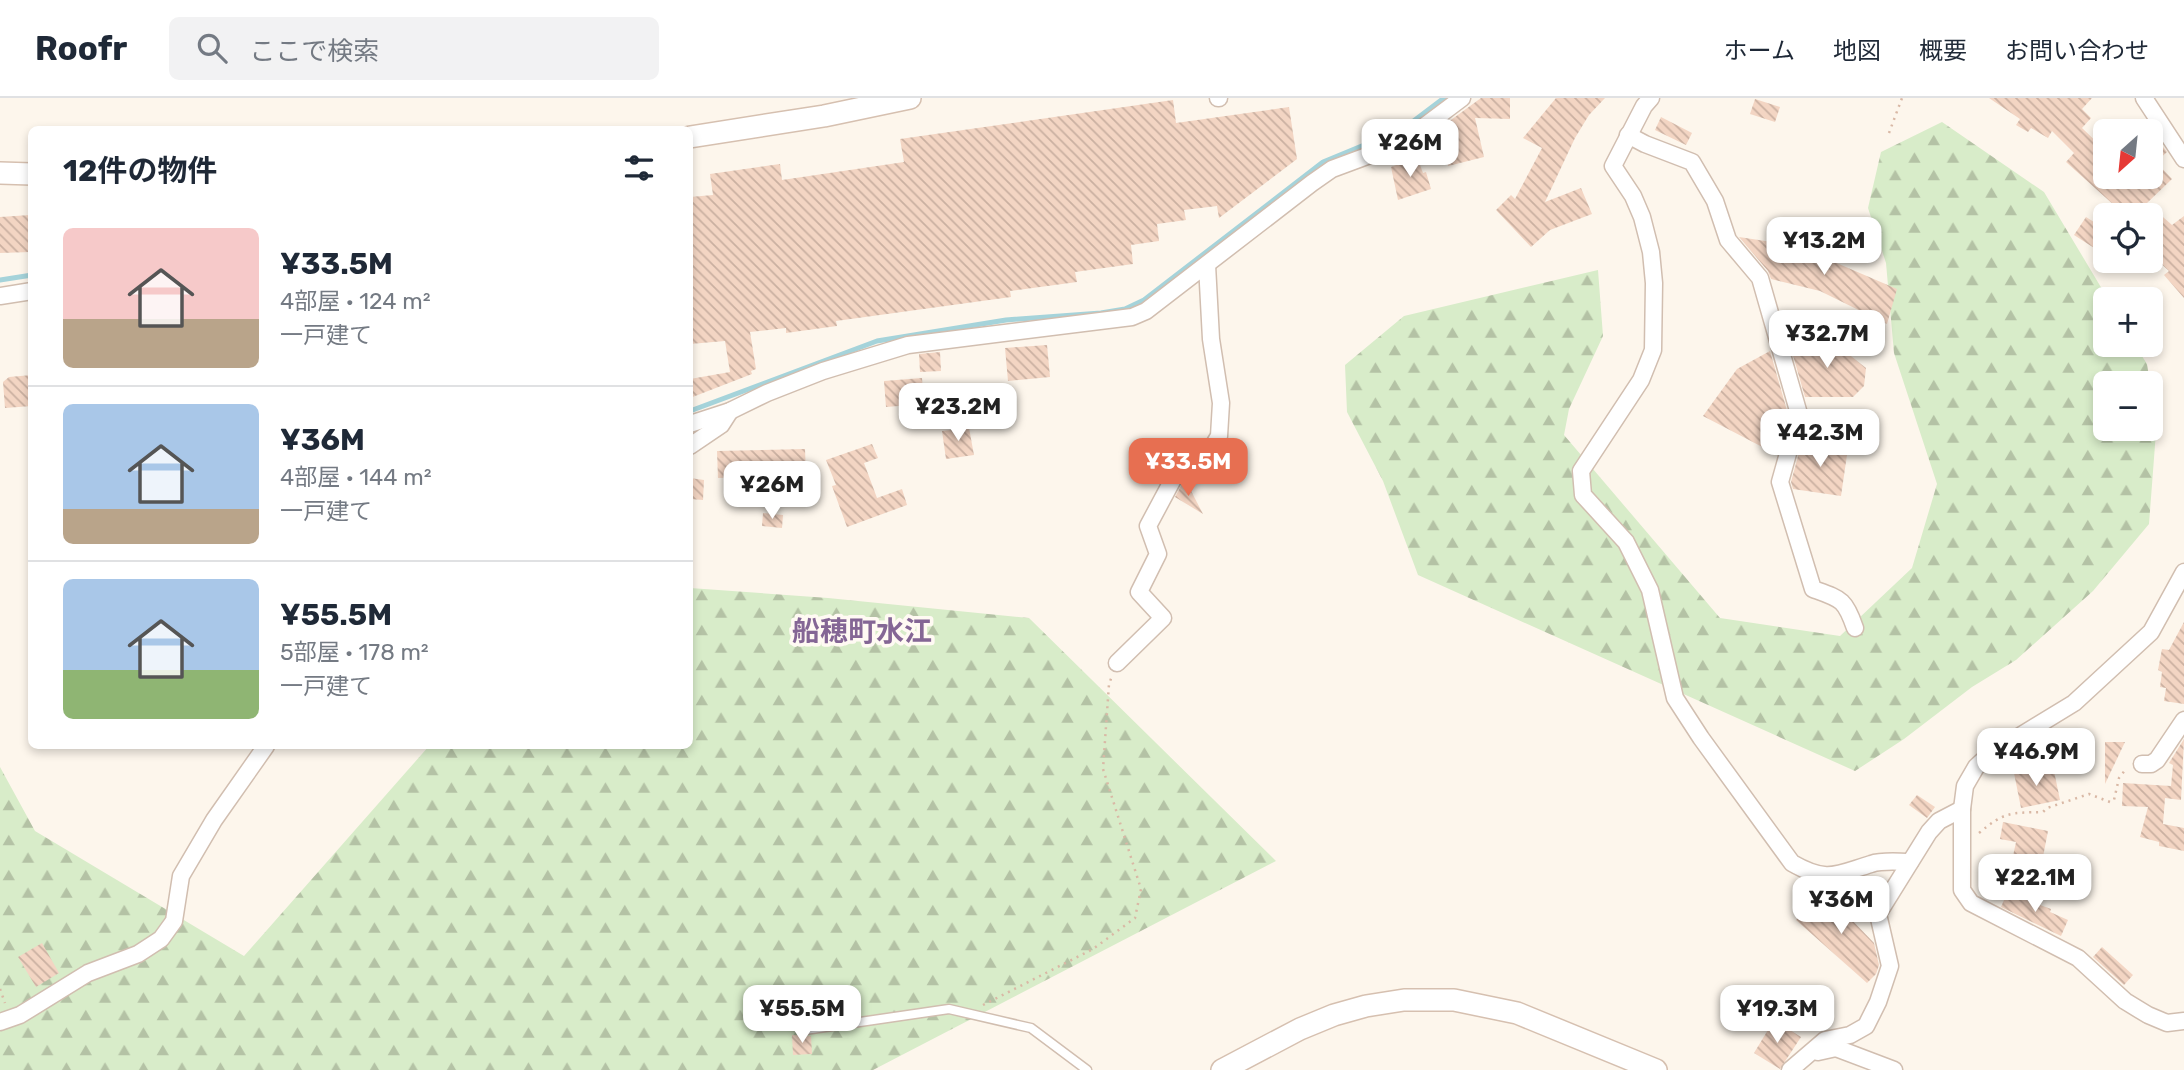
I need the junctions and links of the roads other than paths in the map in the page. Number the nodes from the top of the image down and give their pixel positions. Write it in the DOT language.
graph roads {
  1 [pos="911,98"];
  2 [pos="1462,98"];
  3 [pos="1651,98"];
  4 [pos="2144,98"];
  5 [pos="1628,135"];
  6 [pos="693,137"];
  7 [pos="2184,159"];
  8 [pos="0,173"];
  9 [pos="28,174"];
  10 [pos="1208,265"];
  11 [pos="28,292"];
  12 [pos="0,296"];
  13 [pos="730,411"];
  14 [pos="693,423"];
  15 [pos="693,444"];
  16 [pos="2184,572"];
  17 [pos="1855,628"];
  18 [pos="1117,663"];
  19 [pos="2184,720"];
  20 [pos="264,749"];
  21 [pos="2142,764"];
  22 [pos="1962,813"];
  23 [pos="1910,862"];
  24 [pos="2184,1021"];
  25 [pos="0,1022"];
  26 [pos="805,1030"];
  27 [pos="1807,1057"];
  28 [pos="1087,1070"];
  29 [pos="1222,1070"];
  30 [pos="1656,1070"];
  31 [pos="1790,1070"];
  32 [pos="1894,1070"];
  1 -- 6 [label="street"];
  2 -- 10 [label="street"];
  3 -- 5 [label="street"];
  4 -- 7 [label="street"];
  5 -- 17 [label="street"];
  5 -- 23 [label="street"];
  8 -- 9 [label="street"];
  10 -- 13 [label="street"];
  10 -- 18 [label="street"];
  11 -- 12 [label="street"];
  13 -- 14 [label="street"];
  13 -- 15 [label="street"];
  16 -- 22 [label="street"];
  19 -- 21 [label="street"];
  20 -- 25 [label="street"];
  22 -- 23 [label="street"];
  22 -- 24 [label="street"];
  23 -- 27 [label="street"];
  26 -- 28 [label="lane"];
  27 -- 31 [label="street"];
  27 -- 32 [label="street"];
  29 -- 30 [label="street"];
}
